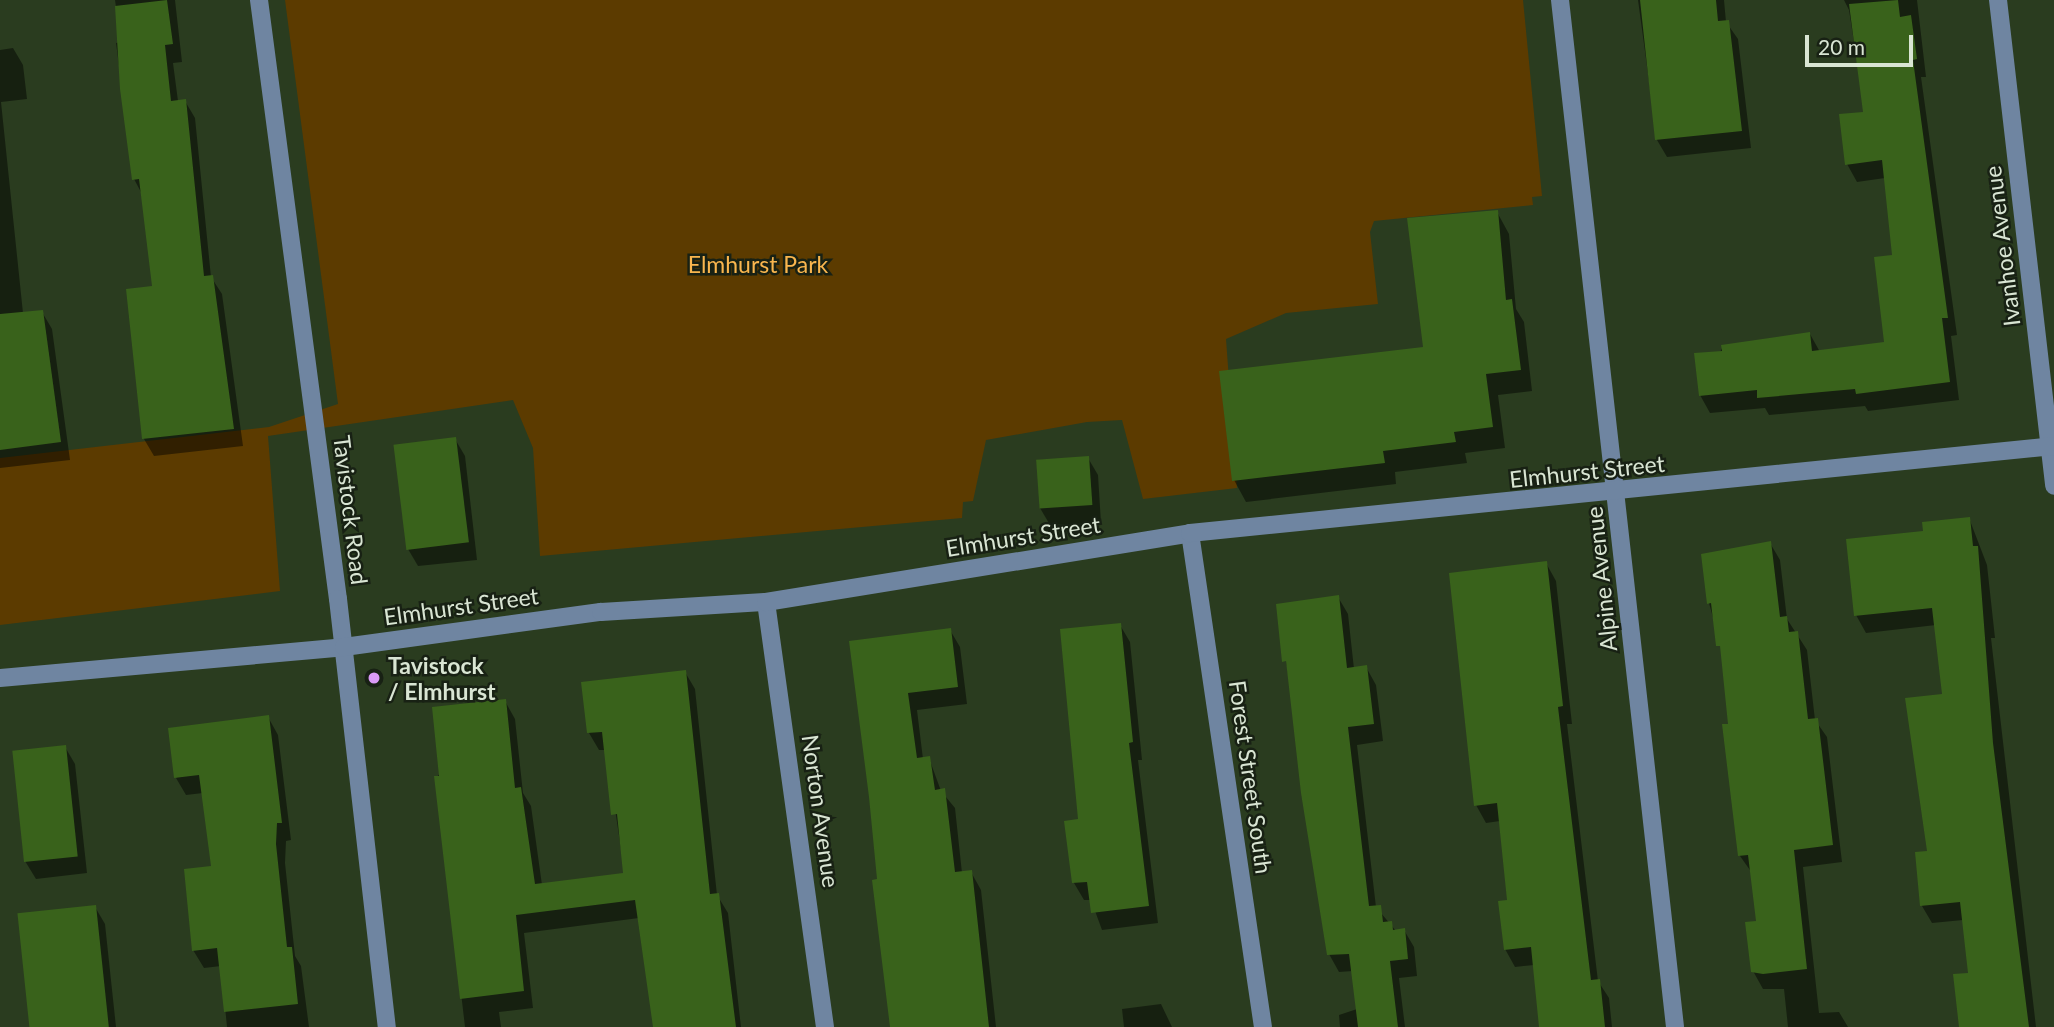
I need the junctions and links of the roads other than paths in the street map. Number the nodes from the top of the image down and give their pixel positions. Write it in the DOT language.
graph roads {
  1 [pos="259,0"];
  2 [pos="1560,0"];
  3 [pos="1998,0"];
  4 [pos="2052,446"];
  5 [pos="2054,485"];
  6 [pos="1617,494"];
  7 [pos="1190,533"];
  8 [pos="766,602"];
  9 [pos="344,647"];
  10 [pos="0,678"];
  11 [pos="387,1027"];
  12 [pos="825,1027"];
  13 [pos="1263,1027"];
  14 [pos="1675,1027"];
  1 -- 9 [label="street, Tavistock Road"];
  2 -- 6 [label="street, Alpine Avenue"];
  3 -- 4 [label="street, Ivanhoe Avenue"];
  4 -- 5 [label="street, Ivanhoe Avenue"];
  4 -- 6 [label="street, Elmhurst Street"];
  6 -- 7 [label="street, Elmhurst Street"];
  6 -- 14 [label="street, Alpine Avenue"];
  7 -- 8 [label="street, Elmhurst Street"];
  7 -- 13 [label="street, Forest Street South"];
  8 -- 9 [label="street, Elmhurst Street"];
  8 -- 12 [label="street, Norton Avenue"];
  9 -- 10 [label="street, Elmhurst Street"];
  9 -- 11 [label="street, Tavistock Road"];
}
